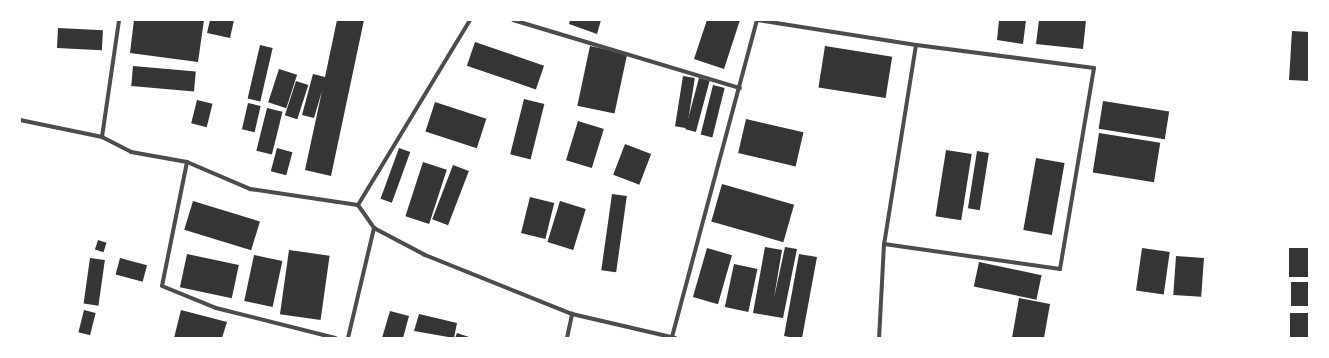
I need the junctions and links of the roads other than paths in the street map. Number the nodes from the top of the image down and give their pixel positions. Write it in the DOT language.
graph roads {
  1 [pos="119,20"];
  2 [pos="470,20"];
  3 [pos="513,20"];
  4 [pos="757,20"];
  5 [pos="916,45"];
  6 [pos="740,88"];
  7 [pos="20,120"];
  8 [pos="102,137"];
  9 [pos="187,162"];
  10 [pos="358,205"];
  11 [pos="374,228"];
  12 [pos="884,244"];
  13 [pos="572,314"];
  14 [pos="335,338"];
  15 [pos="348,338"];
  16 [pos="567,338"];
  17 [pos="674,338"];
  18 [pos="879,338"];
  1 -- 8 [label="street"];
  2 -- 10 [label="street"];
  3 -- 6 [label="street"];
  4 -- 5 [label="street"];
  4 -- 6 [label="street"];
  5 -- 12 [label="street"];
  5 -- 12 [label="street"];
  6 -- 17 [label="street"];
  7 -- 8 [label="street"];
  8 -- 9 [label="street"];
  9 -- 10 [label="street"];
  9 -- 14 [label="street"];
  10 -- 11 [label="street"];
  11 -- 13 [label="street"];
  11 -- 15 [label="street"];
  12 -- 18 [label="street"];
  13 -- 16 [label="street"];
  13 -- 17 [label="street"];
}
